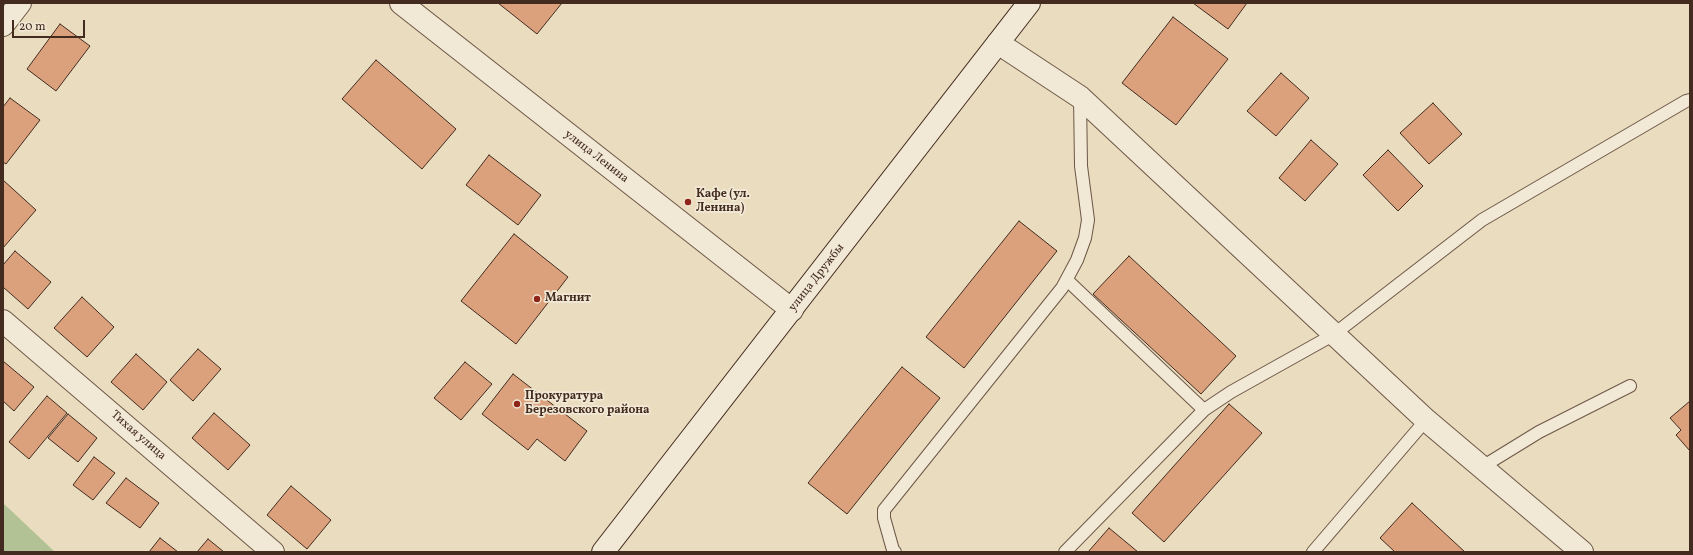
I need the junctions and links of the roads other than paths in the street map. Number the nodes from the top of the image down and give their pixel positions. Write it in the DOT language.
graph roads {
  1 [pos="20,3"];
  2 [pos="401,3"];
  3 [pos="1029,3"];
  4 [pos="3,25"];
  5 [pos="998,43"];
  6 [pos="1080,97"];
  7 [pos="1690,100"];
  8 [pos="1067,280"];
  9 [pos="792,310"];
  10 [pos="3,320"];
  11 [pos="1333,335"];
  12 [pos="1630,386"];
  13 [pos="1204,410"];
  14 [pos="1426,420"];
  15 [pos="1482,467"];
  16 [pos="273,552"];
  17 [pos="603,552"];
  18 [pos="895,552"];
  19 [pos="1065,552"];
  20 [pos="1313,552"];
  21 [pos="1582,552"];
  1 -- 4 [label="street"];
  2 -- 9 [label="street, улица Ленина"];
  3 -- 5 [label="street, улица Дружбы"];
  5 -- 6 [label="street"];
  5 -- 9 [label="street, улица Дружбы"];
  6 -- 8 [label="lane"];
  6 -- 11 [label="street"];
  7 -- 11 [label="lane"];
  8 -- 13 [label="lane"];
  8 -- 18 [label="lane"];
  9 -- 17 [label="street, улица Дружбы"];
  10 -- 16 [label="street, Тихая улица"];
  11 -- 13 [label="lane"];
  11 -- 14 [label="street"];
  12 -- 15 [label="lane"];
  13 -- 19 [label="lane"];
  14 -- 15 [label="street"];
  14 -- 20 [label="lane"];
  15 -- 21 [label="street"];
}
